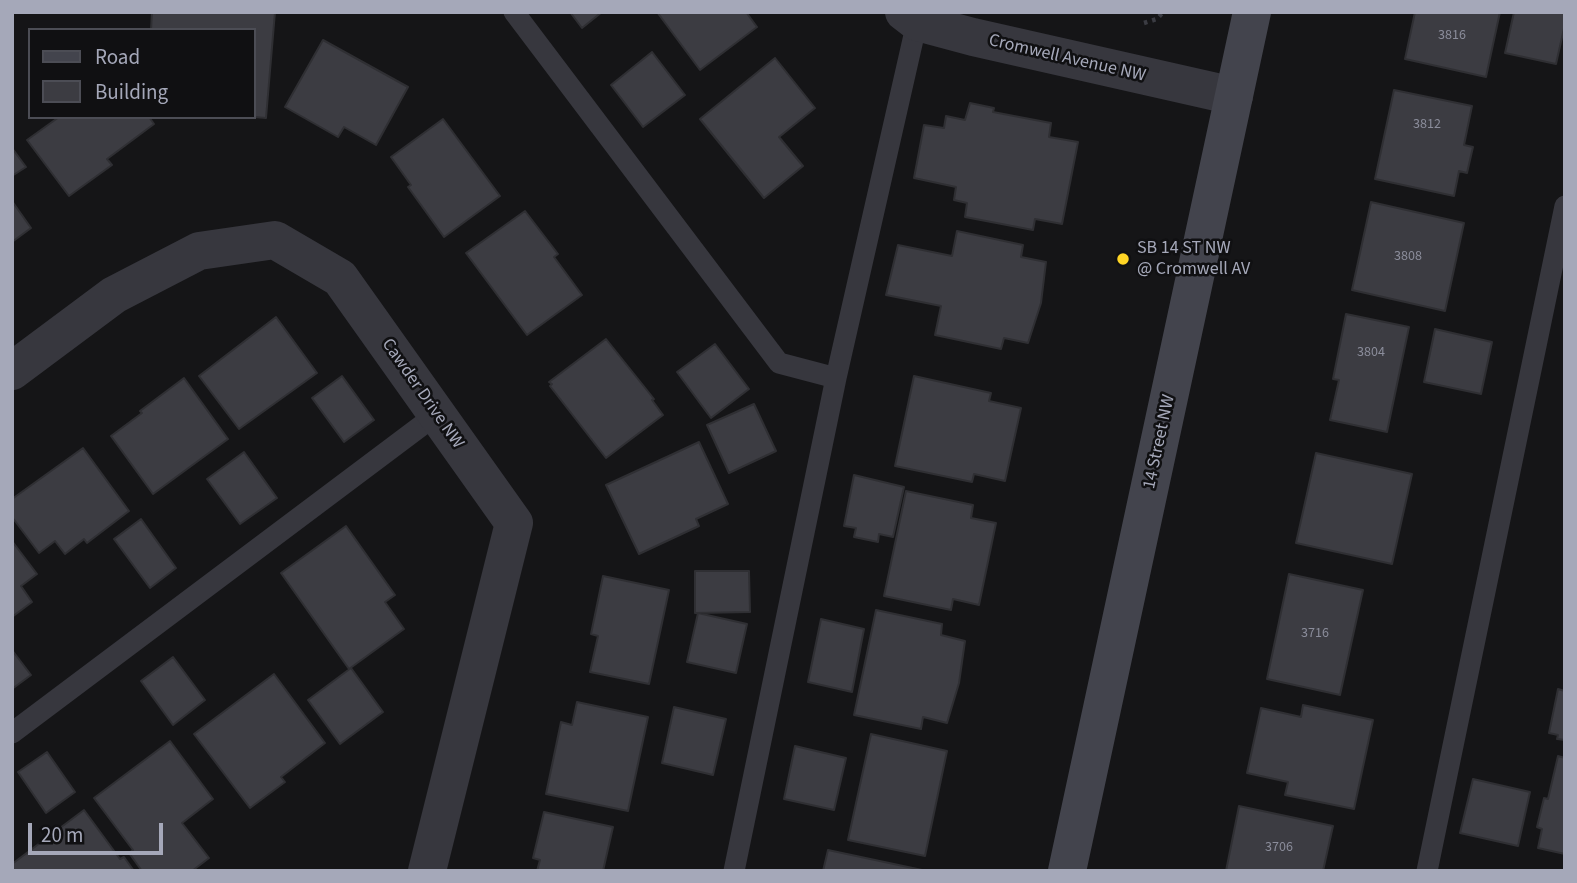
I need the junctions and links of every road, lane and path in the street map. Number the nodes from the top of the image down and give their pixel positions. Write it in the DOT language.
graph roads {
  1 [pos="514,12"];
  2 [pos="1163,12"];
  3 [pos="1252,12"];
  4 [pos="910,17"];
  5 [pos="1144,23"];
  6 [pos="974,25"];
  7 [pos="1234,96"];
  8 [pos="1565,206"];
  9 [pos="12,371"];
  10 [pos="835,378"];
  11 [pos="437,414"];
  12 [pos="12,733"];
  13 [pos="426,871"];
  14 [pos="734,871"];
  15 [pos="1067,871"];
  16 [pos="1427,871"];
  1 -- 10 [label="lane"];
  2 -- 5 [label="path"];
  3 -- 7 [label="main road, 14 Street NW"];
  4 -- 6 [label="street, Cromwell Avenue NW"];
  4 -- 10 [label="lane"];
  6 -- 7 [label="street, Cromwell Avenue NW"];
  7 -- 15 [label="main road, 14 Street NW"];
  8 -- 16 [label="lane"];
  9 -- 11 [label="street, Cawder Drive NW"];
  10 -- 14 [label="lane"];
  11 -- 12 [label="lane"];
  11 -- 13 [label="street, Cawder Drive NW"];
}
